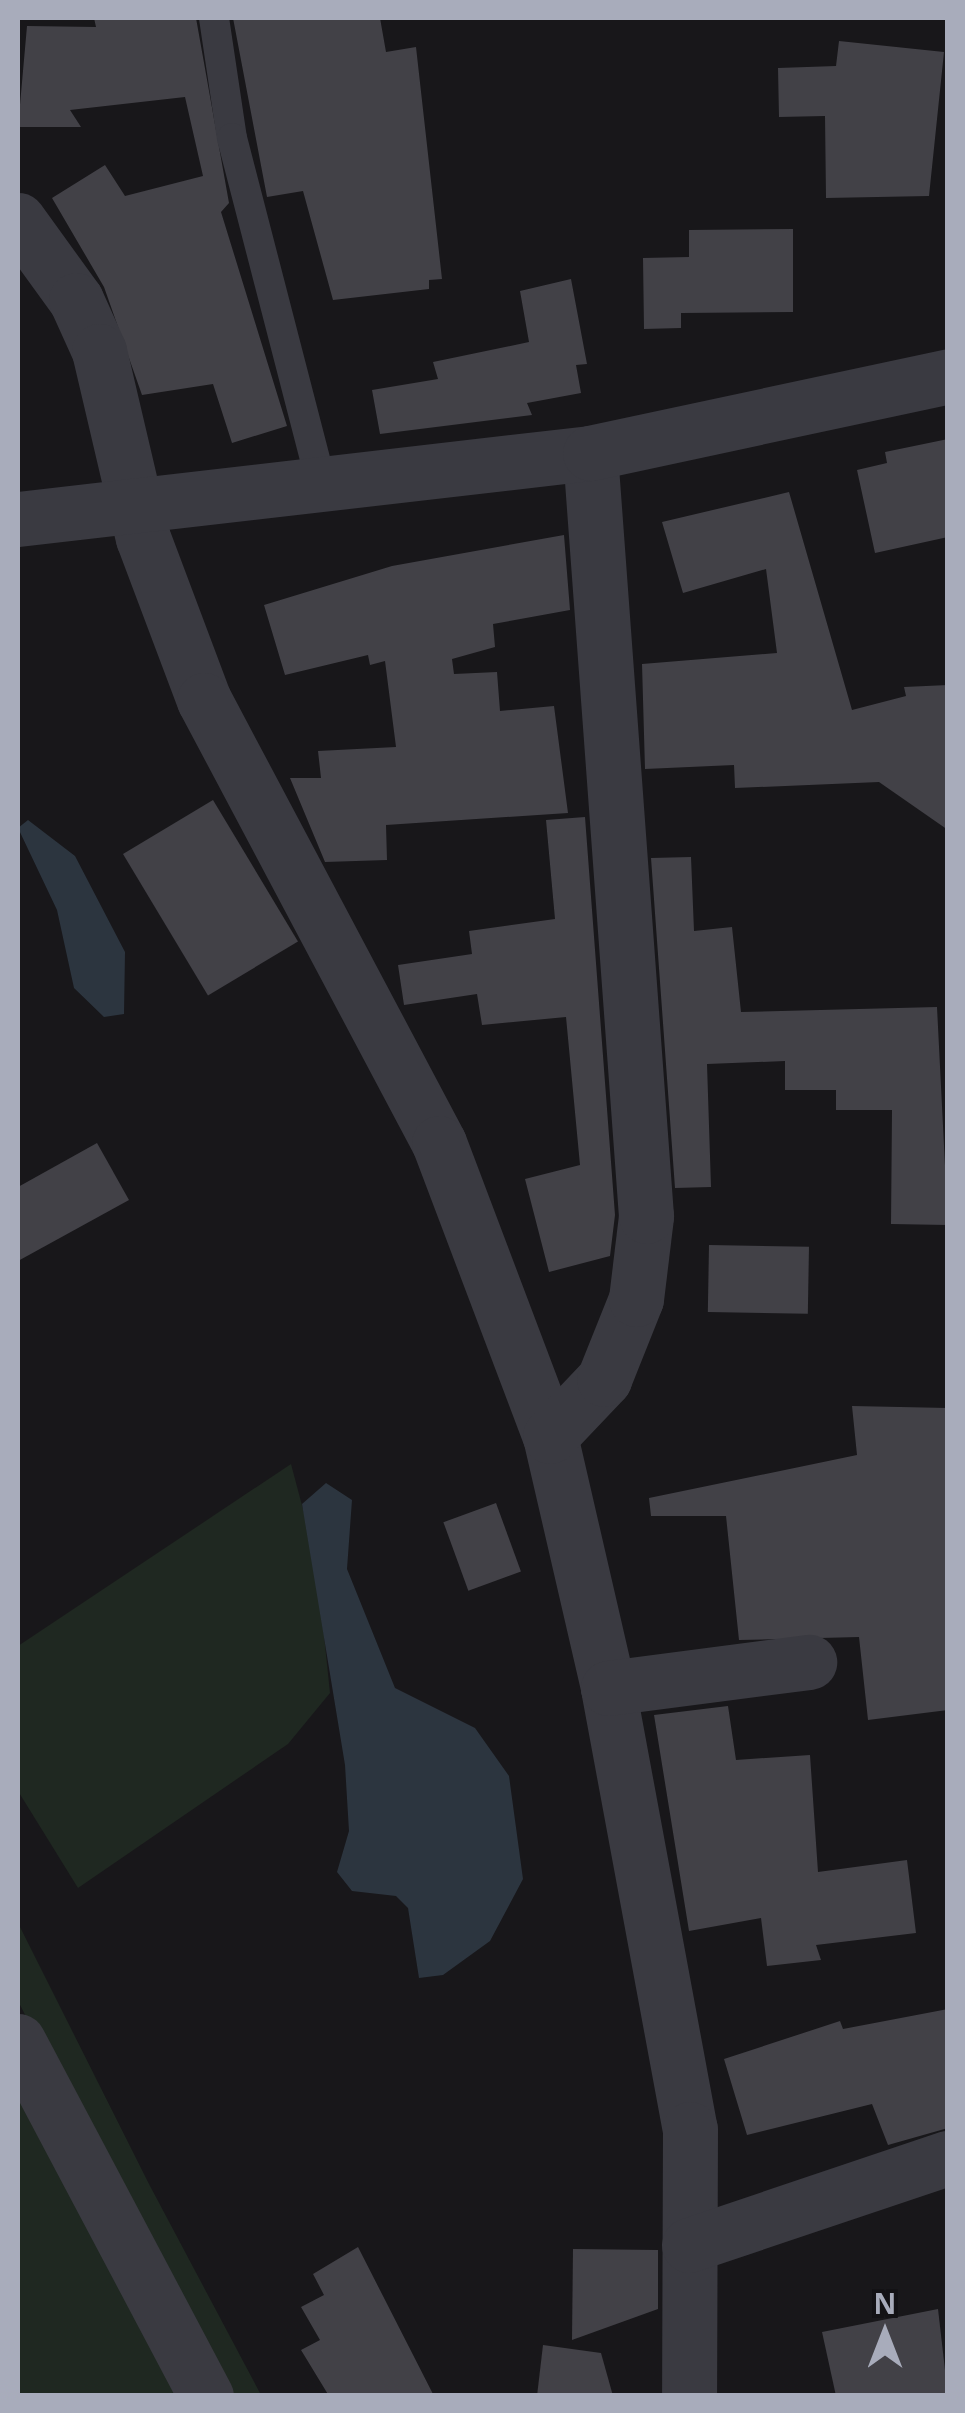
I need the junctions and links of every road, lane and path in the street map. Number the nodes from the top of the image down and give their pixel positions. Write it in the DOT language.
graph roads {
  1 [pos="214,18"];
  2 [pos="18,220"];
  3 [pos="948,376"];
  4 [pos="590,453"];
  5 [pos="322,487"];
  6 [pos="136,506"];
  7 [pos="18,519"];
  8 [pos="550,1436"];
  9 [pos="809,1662"];
  10 [pos="608,1688"];
  11 [pos="18,2041"];
  12 [pos="948,2158"];
  13 [pos="689,2245"];
  14 [pos="206,2396"];
  15 [pos="689,2396"];
  1 -- 5 [label="lane"];
  2 -- 6 [label="street"];
  3 -- 4 [label="street"];
  4 -- 5 [label="street"];
  4 -- 8 [label="street"];
  5 -- 6 [label="street"];
  6 -- 7 [label="street"];
  6 -- 8 [label="street"];
  8 -- 10 [label="street"];
  9 -- 10 [label="street"];
  10 -- 13 [label="street"];
  11 -- 14 [label="street"];
  12 -- 13 [label="street"];
  13 -- 15 [label="street"];
}
